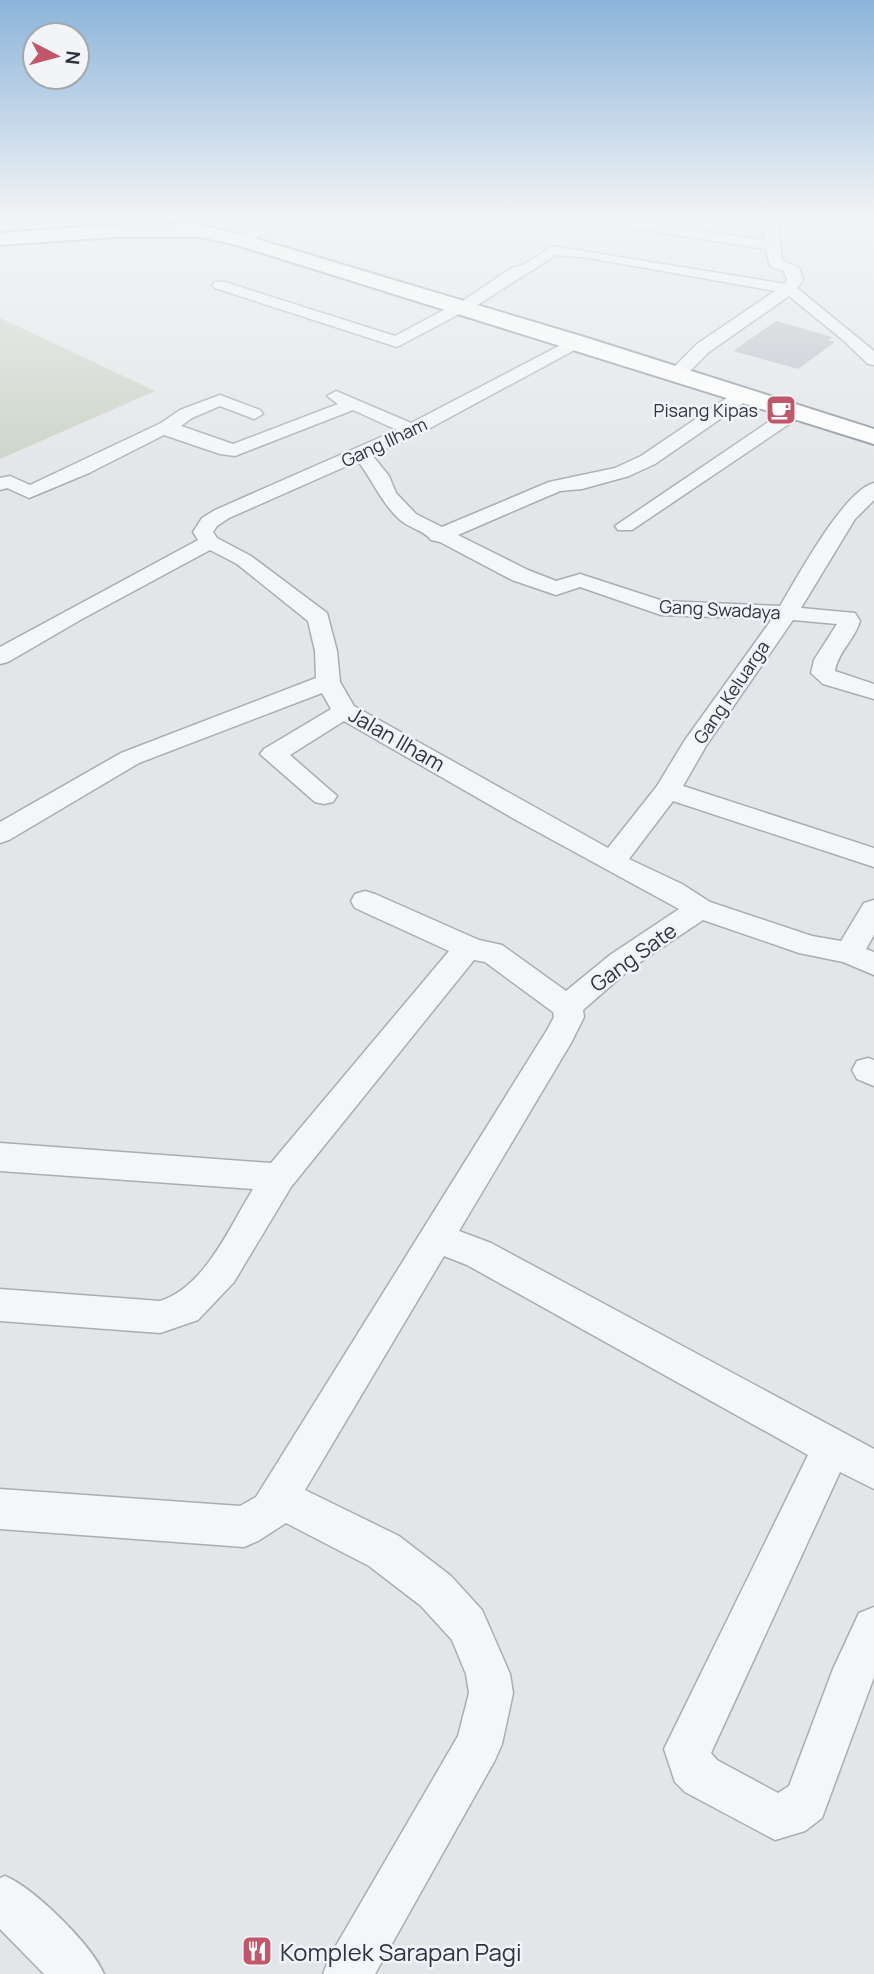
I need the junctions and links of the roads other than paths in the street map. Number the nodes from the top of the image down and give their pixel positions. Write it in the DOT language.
graph roads {
  1 [pos="289,307"];
  2 [pos="460,307"];
  3 [pos="470,307"];
  4 [pos="471,307"];
  5 [pos="763,307"];
  6 [pos="812,307"];
  7 [pos="874,334"];
  8 [pos="849,336"];
  9 [pos="576,342"];
  10 [pos="874,360"];
  11 [pos="681,371"];
  12 [pos="328,393"];
  13 [pos="743,395"];
  14 [pos="353,404"];
  15 [pos="795,412"];
  16 [pos="254,414"];
  17 [pos="874,427"];
  18 [pos="167,428"];
  19 [pos="412,430"];
  20 [pos="874,437"];
  21 [pos="362,454"];
  22 [pos="0,484"];
  23 [pos="874,489"];
  24 [pos="625,526"];
  25 [pos="438,536"];
  26 [pos="210,542"];
  27 [pos="786,612"];
  28 [pos="0,657"];
  29 [pos="328,682"];
  30 [pos="874,692"];
  31 [pos="344,711"];
  32 [pos="668,790"];
  33 [pos="324,796"];
  34 [pos="0,834"];
  35 [pos="874,858"];
  36 [pos="612,862"];
  37 [pos="365,901"];
  38 [pos="700,909"];
  39 [pos="874,909"];
  40 [pos="474,950"];
  41 [pos="862,958"];
  42 [pos="567,1007"];
  43 [pos="0,1157"];
  44 [pos="279,1177"];
  45 [pos="437,1238"];
  46 [pos="0,1305"];
  47 [pos="832,1447"];
  48 [pos="874,1470"];
  49 [pos="279,1498"];
  50 [pos="0,1509"];
  51 [pos="874,1629"];
  52 [pos="5,1900"];
  53 [pos="79,1974"];
  54 [pos="348,1974"];
  1 -- 2 [label="street"];
  3 -- 9 [label="highway"];
  4 -- 11 [label="highway"];
  5 -- 11 [label="street"];
  6 -- 8 [label="street"];
  7 -- 8 [label="street"];
  8 -- 10 [label="street"];
  9 -- 11 [label="highway"];
  9 -- 19 [label="street, Gang Ilham"];
  11 -- 13 [label="highway"];
  11 -- 17 [label="highway"];
  12 -- 14 [label="street"];
  13 -- 15 [label="highway"];
  13 -- 25 [label="street"];
  14 -- 18 [label="street"];
  14 -- 19 [label="street"];
  15 -- 20 [label="highway"];
  15 -- 24 [label="street"];
  16 -- 18 [label="street"];
  18 -- 22 [label="street"];
  19 -- 21 [label="street, Gang Ilham"];
  21 -- 25 [label="street, Gang Swadaya"];
  21 -- 26 [label="street, Gang Ilham"];
  23 -- 27 [label="street, Gang Keluarga"];
  25 -- 27 [label="street, Gang Swadaya"];
  26 -- 28 [label="street"];
  26 -- 29 [label="street, Jalan Ilham"];
  27 -- 30 [label="street, Gang Swadaya"];
  27 -- 32 [label="street, Gang Keluarga"];
  29 -- 31 [label="street, Jalan Ilham"];
  29 -- 34 [label="street"];
  31 -- 33 [label="street"];
  31 -- 36 [label="street, Jalan Ilham"];
  32 -- 35 [label="street"];
  32 -- 36 [label="street, Gang Keluarga"];
  36 -- 38 [label="street, Jalan Ilham"];
  37 -- 40 [label="street"];
  38 -- 41 [label="street, Jalan Ilham"];
  38 -- 42 [label="street, Gang Sate"];
  39 -- 41 [label="street"];
  40 -- 42 [label="street"];
  40 -- 44 [label="street"];
  42 -- 45 [label="street"];
  43 -- 44 [label="street"];
  44 -- 46 [label="street"];
  45 -- 47 [label="street"];
  45 -- 49 [label="street"];
  47 -- 48 [label="street"];
  47 -- 51 [label="street"];
  49 -- 50 [label="street"];
  49 -- 54 [label="street"];
  52 -- 53 [label="street"];
}
